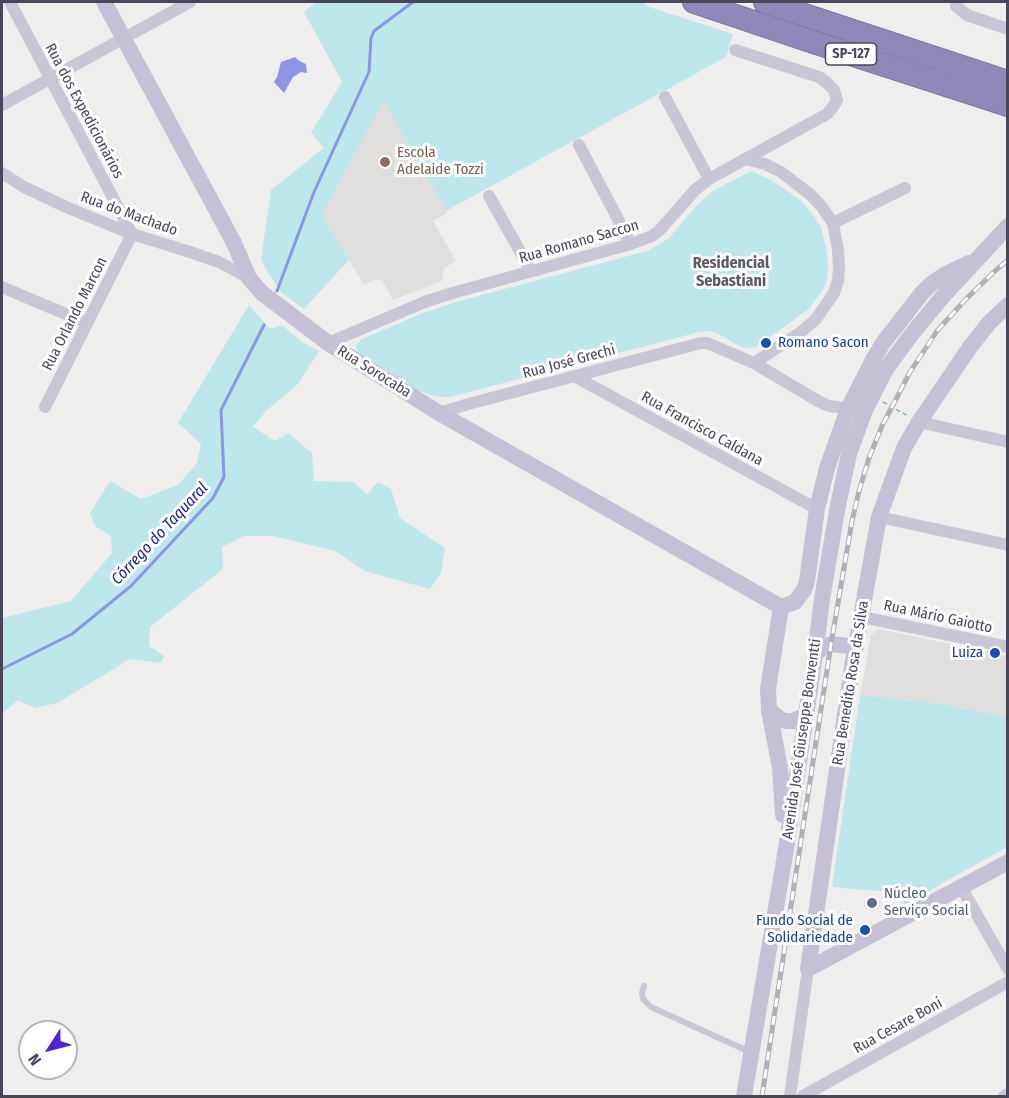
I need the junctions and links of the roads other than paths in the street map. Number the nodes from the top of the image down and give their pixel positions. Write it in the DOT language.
graph roads {
  1 [pos="10,2"];
  2 [pos="104,2"];
  3 [pos="190,2"];
  4 [pos="694,2"];
  5 [pos="765,2"];
  6 [pos="956,6"];
  7 [pos="1008,29"];
  8 [pos="124,38"];
  9 [pos="735,50"];
  10 [pos="51,78"];
  11 [pos="1008,82"];
  12 [pos="665,97"];
  13 [pos="2,105"];
  14 [pos="1007,105"];
  15 [pos="579,145"];
  16 [pos="746,159"];
  17 [pos="2,173"];
  18 [pos="709,179"];
  19 [pos="905,188"];
  20 [pos="489,196"];
  21 [pos="833,223"];
  22 [pos="1008,226"];
  23 [pos="132,234"];
  24 [pos="1008,238"];
  25 [pos="631,244"];
  26 [pos="978,257"];
  27 [pos="531,271"];
  28 [pos="249,278"];
  29 [pos="2,286"];
  30 [pos="1008,305"];
  31 [pos="87,323"];
  32 [pos="328,343"];
  33 [pos="754,363"];
  34 [pos="574,376"];
  35 [pos="862,405"];
  36 [pos="45,408"];
  37 [pos="439,414"];
  38 [pos="919,422"];
  39 [pos="1008,442"];
  40 [pos="817,509"];
  41 [pos="879,517"];
  42 [pos="1008,545"];
  43 [pos="788,604"];
  44 [pos="862,617"];
  45 [pos="819,621"];
  46 [pos="831,644"];
  47 [pos="856,647"];
  48 [pos="1008,647"];
  49 [pos="815,655"];
  50 [pos="769,710"];
  51 [pos="805,716"];
  52 [pos="786,849"];
  53 [pos="1008,862"];
  54 [pos="961,887"];
  55 [pos="808,969"];
  56 [pos="1008,969"];
  57 [pos="1008,982"];
  58 [pos="644,986"];
  59 [pos="751,1052"];
  60 [pos="744,1096"];
  61 [pos="790,1096"];
  62 [pos="803,1096"];
  1 -- 10 [label="street, Rua dos Expedicionários"];
  2 -- 8 [label="street, Rua Sorocaba"];
  3 -- 8 [label="street"];
  4 -- 14 [label="highway, SP-127"];
  5 -- 11 [label="highway, SP-127"];
  6 -- 7 [label="street"];
  8 -- 10 [label="street"];
  8 -- 28 [label="street, Rua Sorocaba"];
  9 -- 16 [label="street, Rua Romano Saccon"];
  10 -- 13 [label="street"];
  10 -- 23 [label="street, Rua dos Expedicionários"];
  12 -- 18 [label="street"];
  15 -- 25 [label="street"];
  16 -- 18 [label="street, Rua Romano Saccon"];
  16 -- 21 [label="street"];
  17 -- 23 [label="street, Rua do Machado"];
  18 -- 25 [label="street, Rua Romano Saccon"];
  19 -- 21 [label="street"];
  20 -- 27 [label="street"];
  21 -- 33 [label="street"];
  22 -- 26 [label="street, Avenida José Giuseppe Bonventti"];
  23 -- 28 [label="street, Rua do Machado"];
  23 -- 31 [label="street, Rua Orlando Marcon"];
  24 -- 26 [label="street"];
  25 -- 27 [label="street, Rua Romano Saccon"];
  26 -- 35 [label="street, Avenida José Giuseppe Bonventti"];
  26 -- 35 [label="street, Avenida José Giuseppe Bonventti"];
  27 -- 32 [label="street, Rua Romano Saccon"];
  28 -- 32 [label="street, Rua Sorocaba"];
  29 -- 31 [label="street"];
  30 -- 38 [label="street, Rua Benedito Rosa da Silva"];
  31 -- 36 [label="street, Rua Orlando Marcon"];
  32 -- 37 [label="street, Rua Sorocaba"];
  33 -- 34 [label="street, Rua José Grechi"];
  33 -- 35 [label="street"];
  34 -- 37 [label="street, Rua José Grechi"];
  34 -- 40 [label="street, Rua Francisco Caldana"];
  35 -- 40 [label="street, Avenida José Giuseppe Bonventti"];
  35 -- 45 [label="street, Avenida José Giuseppe Bonventti"];
  37 -- 43 [label="street, Rua Sorocaba"];
  38 -- 39 [label="street"];
  38 -- 41 [label="street, Rua Benedito Rosa da Silva"];
  40 -- 43 [label="street, Avenida José Giuseppe Bonventti"];
  41 -- 42 [label="street"];
  41 -- 44 [label="street, Rua Benedito Rosa da Silva"];
  43 -- 45 [label="street, Rua Sorocaba"];
  43 -- 50 [label="street, Avenida José Giuseppe Bonventti"];
  44 -- 47 [label="street, Rua Benedito Rosa da Silva"];
  44 -- 48 [label="street, Rua Mário Gaiotto"];
  45 -- 46 [label="street"];
  45 -- 49 [label="street, Avenida José Giuseppe Bonventti"];
  46 -- 47 [label="street"];
  46 -- 49 [label="street"];
  47 -- 55 [label="street, Rua Benedito Rosa da Silva"];
  49 -- 51 [label="street, Avenida José Giuseppe Bonventti"];
  50 -- 51 [label="street"];
  50 -- 52 [label="street, Avenida José Giuseppe Bonventti"];
  51 -- 52 [label="street, Avenida José Giuseppe Bonventti"];
  52 -- 59 [label="street"];
  53 -- 54 [label="street"];
  54 -- 55 [label="street"];
  54 -- 56 [label="street"];
  55 -- 61 [label="street, Rua Benedito Rosa da Silva"];
  57 -- 62 [label="street, Rua Cesare Boni"];
  58 -- 59 [label="lane"];
  59 -- 60 [label="street"];
}
